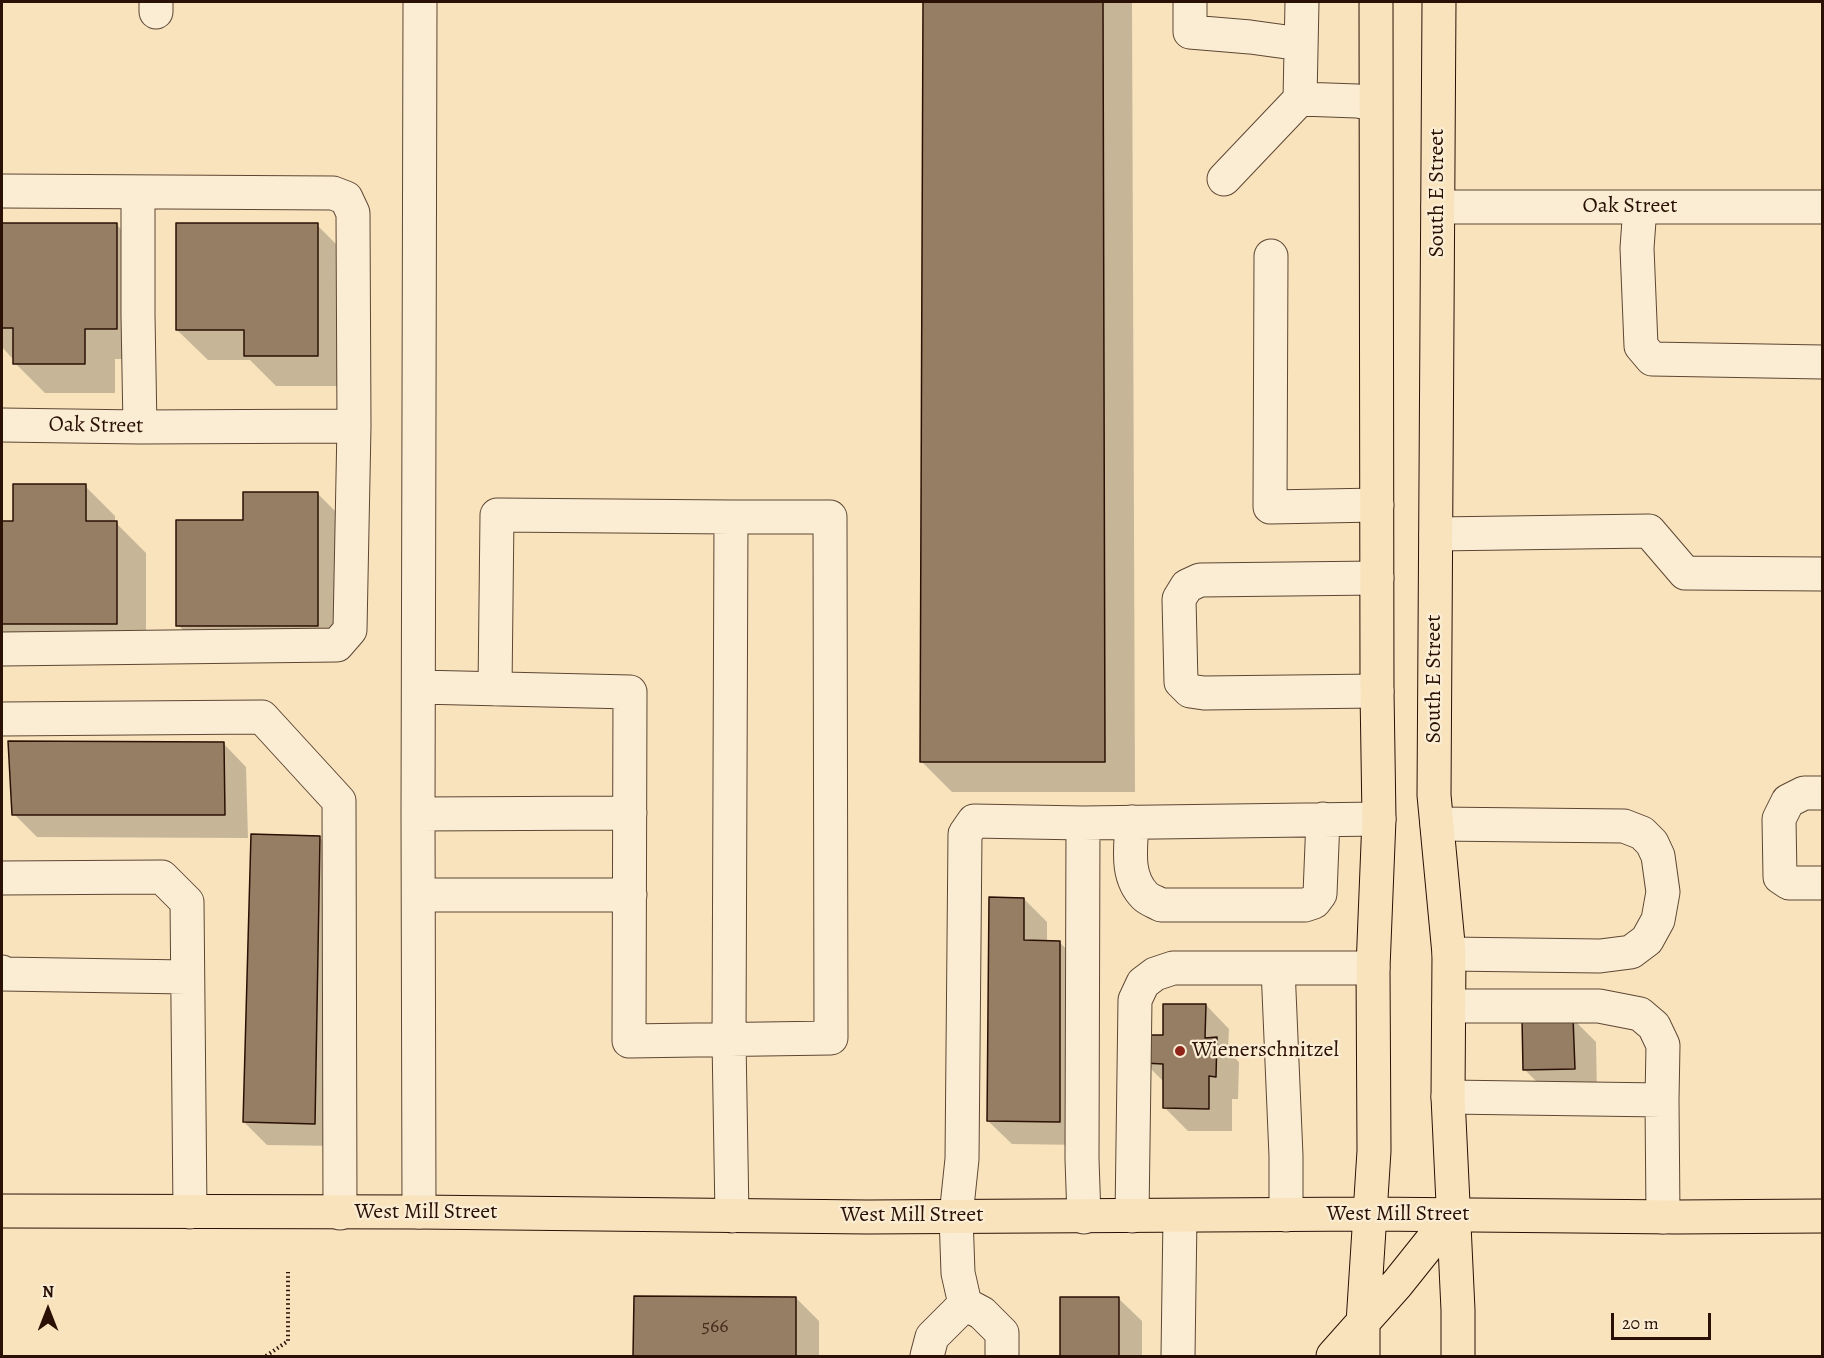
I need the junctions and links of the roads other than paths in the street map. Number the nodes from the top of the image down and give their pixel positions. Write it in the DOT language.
graph roads {
  1 [pos="420,2"];
  2 [pos="1190,2"];
  3 [pos="1302,2"];
  4 [pos="1376,2"];
  5 [pos="1439,2"];
  6 [pos="1301,44"];
  7 [pos="1300,99"];
  8 [pos="1375,104"];
  9 [pos="1224,179"];
  10 [pos="2,191"];
  11 [pos="138,192"];
  12 [pos="1438,207"];
  13 [pos="1640,207"];
  14 [pos="1822,207"];
  15 [pos="1271,256"];
  16 [pos="1822,362"];
  17 [pos="2,425"];
  18 [pos="354,426"];
  19 [pos="140,427"];
  20 [pos="1377,505"];
  21 [pos="731,517"];
  22 [pos="1436,534"];
  23 [pos="1822,574"];
  24 [pos="1377,578"];
  25 [pos="2,649"];
  26 [pos="419,687"];
  27 [pos="495,689"];
  28 [pos="1377,691"];
  29 [pos="2,719"];
  30 [pos="1822,793"];
  31 [pos="630,813"];
  32 [pos="418,814"];
  33 [pos="1323,819"];
  34 [pos="1380,819"];
  35 [pos="1132,822"];
  36 [pos="1083,823"];
  37 [pos="1437,824"];
  38 [pos="2,878"];
  39 [pos="1822,883"];
  40 [pos="630,895"];
  41 [pos="419,896"];
  42 [pos="1449,954"];
  43 [pos="1373,968"];
  44 [pos="2,972"];
  45 [pos="186,977"];
  46 [pos="1279,982"];
  47 [pos="1449,1006"];
  48 [pos="729,1040"];
  49 [pos="1448,1097"];
  50 [pos="1662,1100"];
  51 [pos="2,1211"];
  52 [pos="190,1212"];
  53 [pos="419,1212"];
  54 [pos="340,1213"];
  55 [pos="1371,1214"];
  56 [pos="1453,1214"];
  57 [pos="1286,1215"];
  58 [pos="732,1216"];
  59 [pos="956,1216"];
  60 [pos="1084,1216"];
  61 [pos="1132,1216"];
  62 [pos="1179,1216"];
  63 [pos="1663,1216"];
  64 [pos="1822,1216"];
  65 [pos="965,1304"];
  66 [pos="1363,1323"];
  67 [pos="927,1356"];
  68 [pos="1002,1356"];
  69 [pos="1178,1356"];
  70 [pos="1333,1356"];
  71 [pos="1363,1356"];
  72 [pos="1458,1356"];
  1 -- 26 [label="street"];
  2 -- 6 [label="street"];
  3 -- 6 [label="street"];
  4 -- 8 [label="main road"];
  5 -- 12 [label="main road, South E Street"];
  6 -- 7 [label="street"];
  7 -- 8 [label="street"];
  7 -- 9 [label="street"];
  8 -- 20 [label="main road"];
  10 -- 11 [label="street"];
  11 -- 18 [label="street"];
  11 -- 19 [label="street"];
  12 -- 13 [label="street, Oak Street"];
  12 -- 22 [label="main road, South E Street"];
  13 -- 14 [label="street, Oak Street"];
  13 -- 16 [label="street"];
  15 -- 20 [label="street"];
  17 -- 19 [label="street, Oak Street"];
  18 -- 19 [label="street, Oak Street"];
  18 -- 25 [label="street"];
  20 -- 24 [label="main road"];
  21 -- 27 [label="street"];
  21 -- 48 [label="street"];
  21 -- 48 [label="street"];
  22 -- 23 [label="street"];
  22 -- 37 [label="main road, South E Street"];
  24 -- 28 [label="main road"];
  24 -- 28 [label="street"];
  26 -- 27 [label="street"];
  26 -- 32 [label="street"];
  27 -- 31 [label="street"];
  28 -- 34 [label="main road"];
  29 -- 54 [label="street"];
  30 -- 39 [label="street"];
  31 -- 32 [label="street"];
  31 -- 40 [label="street"];
  32 -- 41 [label="street"];
  33 -- 34 [label="street"];
  33 -- 35 [label="street"];
  33 -- 35 [label="street"];
  34 -- 43 [label="main road"];
  35 -- 36 [label="street"];
  36 -- 59 [label="street"];
  36 -- 60 [label="street"];
  37 -- 42 [label="main road, South E Street"];
  37 -- 42 [label="street"];
  38 -- 45 [label="street"];
  40 -- 41 [label="street"];
  40 -- 48 [label="street"];
  41 -- 53 [label="street"];
  42 -- 47 [label="main road, South E Street"];
  43 -- 46 [label="street"];
  43 -- 55 [label="main road"];
  44 -- 45 [label="street"];
  45 -- 52 [label="street"];
  46 -- 57 [label="street"];
  46 -- 61 [label="street"];
  47 -- 49 [label="main road, South E Street"];
  47 -- 50 [label="street"];
  48 -- 58 [label="street"];
  49 -- 50 [label="street"];
  49 -- 56 [label="main road, South E Street"];
  50 -- 63 [label="street"];
  51 -- 52 [label="main road, West Mill Street"];
  52 -- 54 [label="main road, West Mill Street"];
  53 -- 54 [label="main road, West Mill Street"];
  53 -- 58 [label="main road, West Mill Street"];
  55 -- 56 [label="main road, West Mill Street"];
  55 -- 57 [label="main road, West Mill Street"];
  55 -- 66 [label="main road"];
  56 -- 63 [label="main road, West Mill Street"];
  56 -- 66 [label="main road"];
  56 -- 72 [label="main road, South E Street"];
  57 -- 62 [label="main road, West Mill Street"];
  58 -- 59 [label="main road, West Mill Street"];
  59 -- 60 [label="main road, West Mill Street"];
  59 -- 65 [label="street"];
  60 -- 61 [label="main road, West Mill Street"];
  61 -- 62 [label="main road, West Mill Street"];
  62 -- 69 [label="street"];
  63 -- 64 [label="main road, West Mill Street"];
  65 -- 67 [label="street"];
  65 -- 68 [label="street"];
  66 -- 70 [label="main road"];
  66 -- 71 [label="main road"];
}
